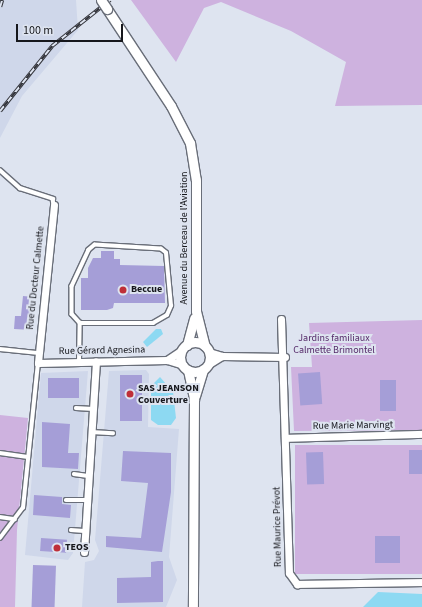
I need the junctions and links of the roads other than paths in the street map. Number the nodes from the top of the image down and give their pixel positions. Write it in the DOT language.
graph roads {
  1 [pos="102,0"];
  2 [pos="0,170"];
  3 [pos="54,205"];
  4 [pos="196,311"];
  5 [pos="281,319"];
  6 [pos="80,323"];
  7 [pos="185,348"];
  8 [pos="0,349"];
  9 [pos="207,349"];
  10 [pos="38,353"];
  11 [pos="222,356"];
  12 [pos="284,357"];
  13 [pos="167,360"];
  14 [pos="79,362"];
  15 [pos="96,362"];
  16 [pos="38,363"];
  17 [pos="206,366"];
  18 [pos="185,368"];
  19 [pos="194,399"];
  20 [pos="76,408"];
  21 [pos="93,409"];
  22 [pos="91,432"];
  23 [pos="113,433"];
  24 [pos="422,434"];
  25 [pos="285,438"];
  26 [pos="0,453"];
  27 [pos="28,457"];
  28 [pos="74,474"];
  29 [pos="88,476"];
  30 [pos="66,500"];
  31 [pos="86,500"];
  32 [pos="0,517"];
  33 [pos="14,519"];
  34 [pos="71,530"];
  35 [pos="84,532"];
  36 [pos="0,538"];
  37 [pos="84,552"];
  38 [pos="422,582"];
  39 [pos="193,607"];
  1 -- 4 [label="street, Avenue du Berceau de l'Aviation, bridge"];
  2 -- 3 [label="lane"];
  3 -- 10 [label="street, Rue du Docteur Calmette"];
  4 -- 7 [label="street, Avenue du Berceau de l'Aviation"];
  4 -- 9 [label="street, Avenue du Berceau de l'Aviation"];
  5 -- 12 [label="street"];
  6 -- 6 [label="lane"];
  6 -- 14 [label="lane"];
  7 -- 9 [label="street"];
  7 -- 13 [label="street"];
  7 -- 18 [label="street, Avenue du Berceau de l'Aviation"];
  8 -- 10 [label="lane"];
  9 -- 11 [label="street"];
  9 -- 17 [label="street, Avenue du Berceau de l'Aviation"];
  10 -- 16 [label="street, Rue du Docteur Calmette"];
  11 -- 12 [label="street"];
  11 -- 17 [label="street"];
  12 -- 25 [label="street"];
  13 -- 15 [label="street, Rue Gérard Agnesina"];
  13 -- 18 [label="street, Rue Gérard Agnesina"];
  14 -- 15 [label="street, Rue Gérard Agnesina"];
  14 -- 16 [label="street, Rue Gérard Agnesina"];
  15 -- 21 [label="street"];
  16 -- 27 [label="lane"];
  17 -- 18 [label="street"];
  17 -- 19 [label="street"];
  18 -- 19 [label="street"];
  19 -- 39 [label="street"];
  20 -- 21 [label="lane"];
  21 -- 22 [label="street"];
  22 -- 23 [label="lane"];
  22 -- 29 [label="street"];
  24 -- 25 [label="street, Rue Marie Marvingt"];
  25 -- 38 [label="street, Rue Maurice Prévot"];
  26 -- 27 [label="lane"];
  27 -- 33 [label="lane"];
  28 -- 29 [label="lane"];
  29 -- 31 [label="street"];
  30 -- 31 [label="lane"];
  31 -- 35 [label="street"];
  32 -- 33 [label="lane"];
  33 -- 36 [label="lane"];
  34 -- 35 [label="lane"];
  35 -- 37 [label="street"];
}
